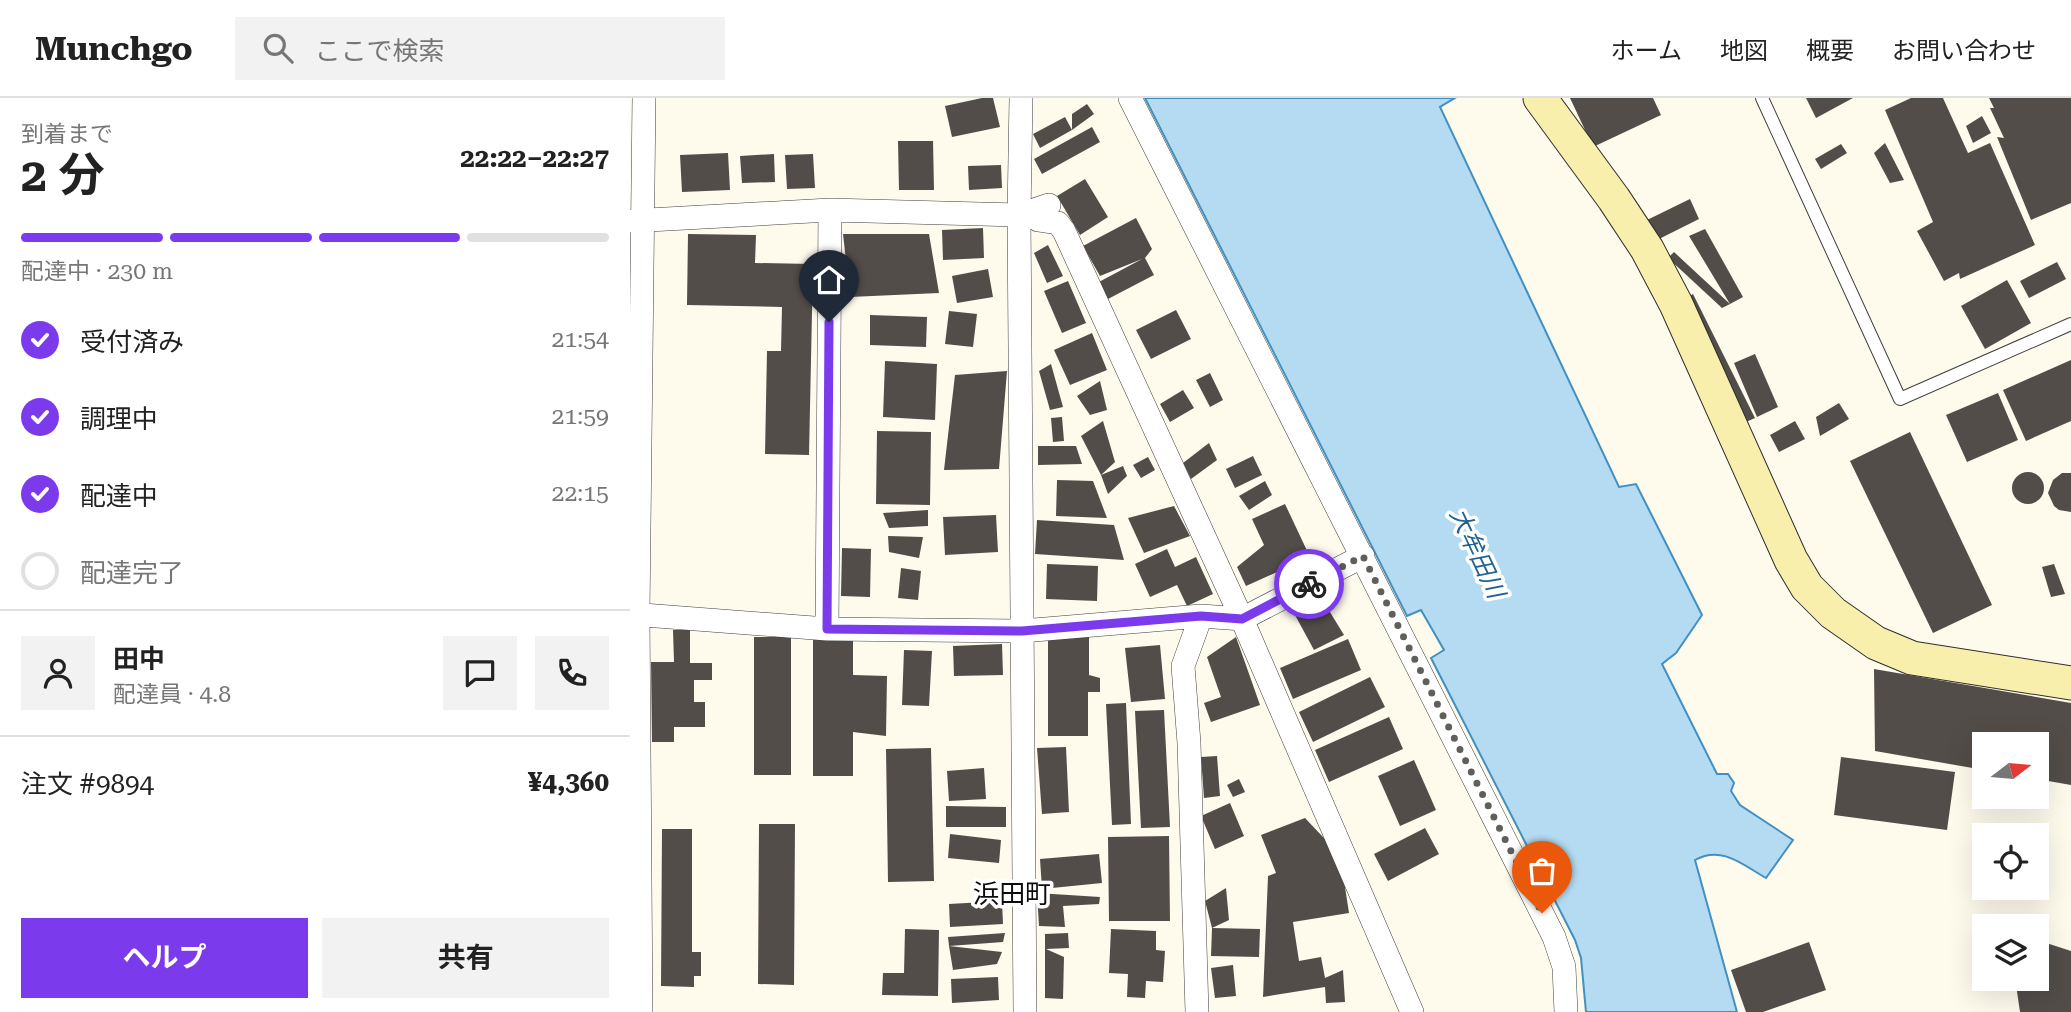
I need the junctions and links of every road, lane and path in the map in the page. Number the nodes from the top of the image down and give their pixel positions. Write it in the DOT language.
graph roads {
  1 [pos="644,98"];
  2 [pos="1021,98"];
  3 [pos="1130,98"];
  4 [pos="1540,98"];
  5 [pos="1762,98"];
  6 [pos="830,210"];
  7 [pos="1019,215"];
  8 [pos="636,221"];
  9 [pos="2071,324"];
  10 [pos="1363,556"];
  11 [pos="634,614"];
  12 [pos="1201,616"];
  13 [pos="1242,619"];
  14 [pos="827,629"];
  15 [pos="1022,631"];
  16 [pos="2071,683"];
  17 [pos="630,1012"];
  18 [pos="638,1012"];
  19 [pos="1025,1012"];
  20 [pos="1197,1012"];
  21 [pos="1412,1012"];
  22 [pos="1566,1012"];
  1 -- 8 [label="street"];
  2 -- 7 [label="street"];
  3 -- 10 [label="street"];
  4 -- 16 [label="street"];
  5 -- 9 [label="lane"];
  6 -- 7 [label="street"];
  6 -- 8 [label="street"];
  6 -- 14 [label="street"];
  7 -- 13 [label="street"];
  7 -- 15 [label="street"];
  8 -- 11 [label="street"];
  10 -- 13 [label="street"];
  10 -- 22 [label="street"];
  11 -- 14 [label="street"];
  11 -- 18 [label="street"];
  12 -- 13 [label="street"];
  12 -- 15 [label="street"];
  12 -- 20 [label="street"];
  13 -- 21 [label="street"];
  14 -- 15 [label="street"];
  15 -- 19 [label="street"];
  17 -- 18 [label="street"];
}
